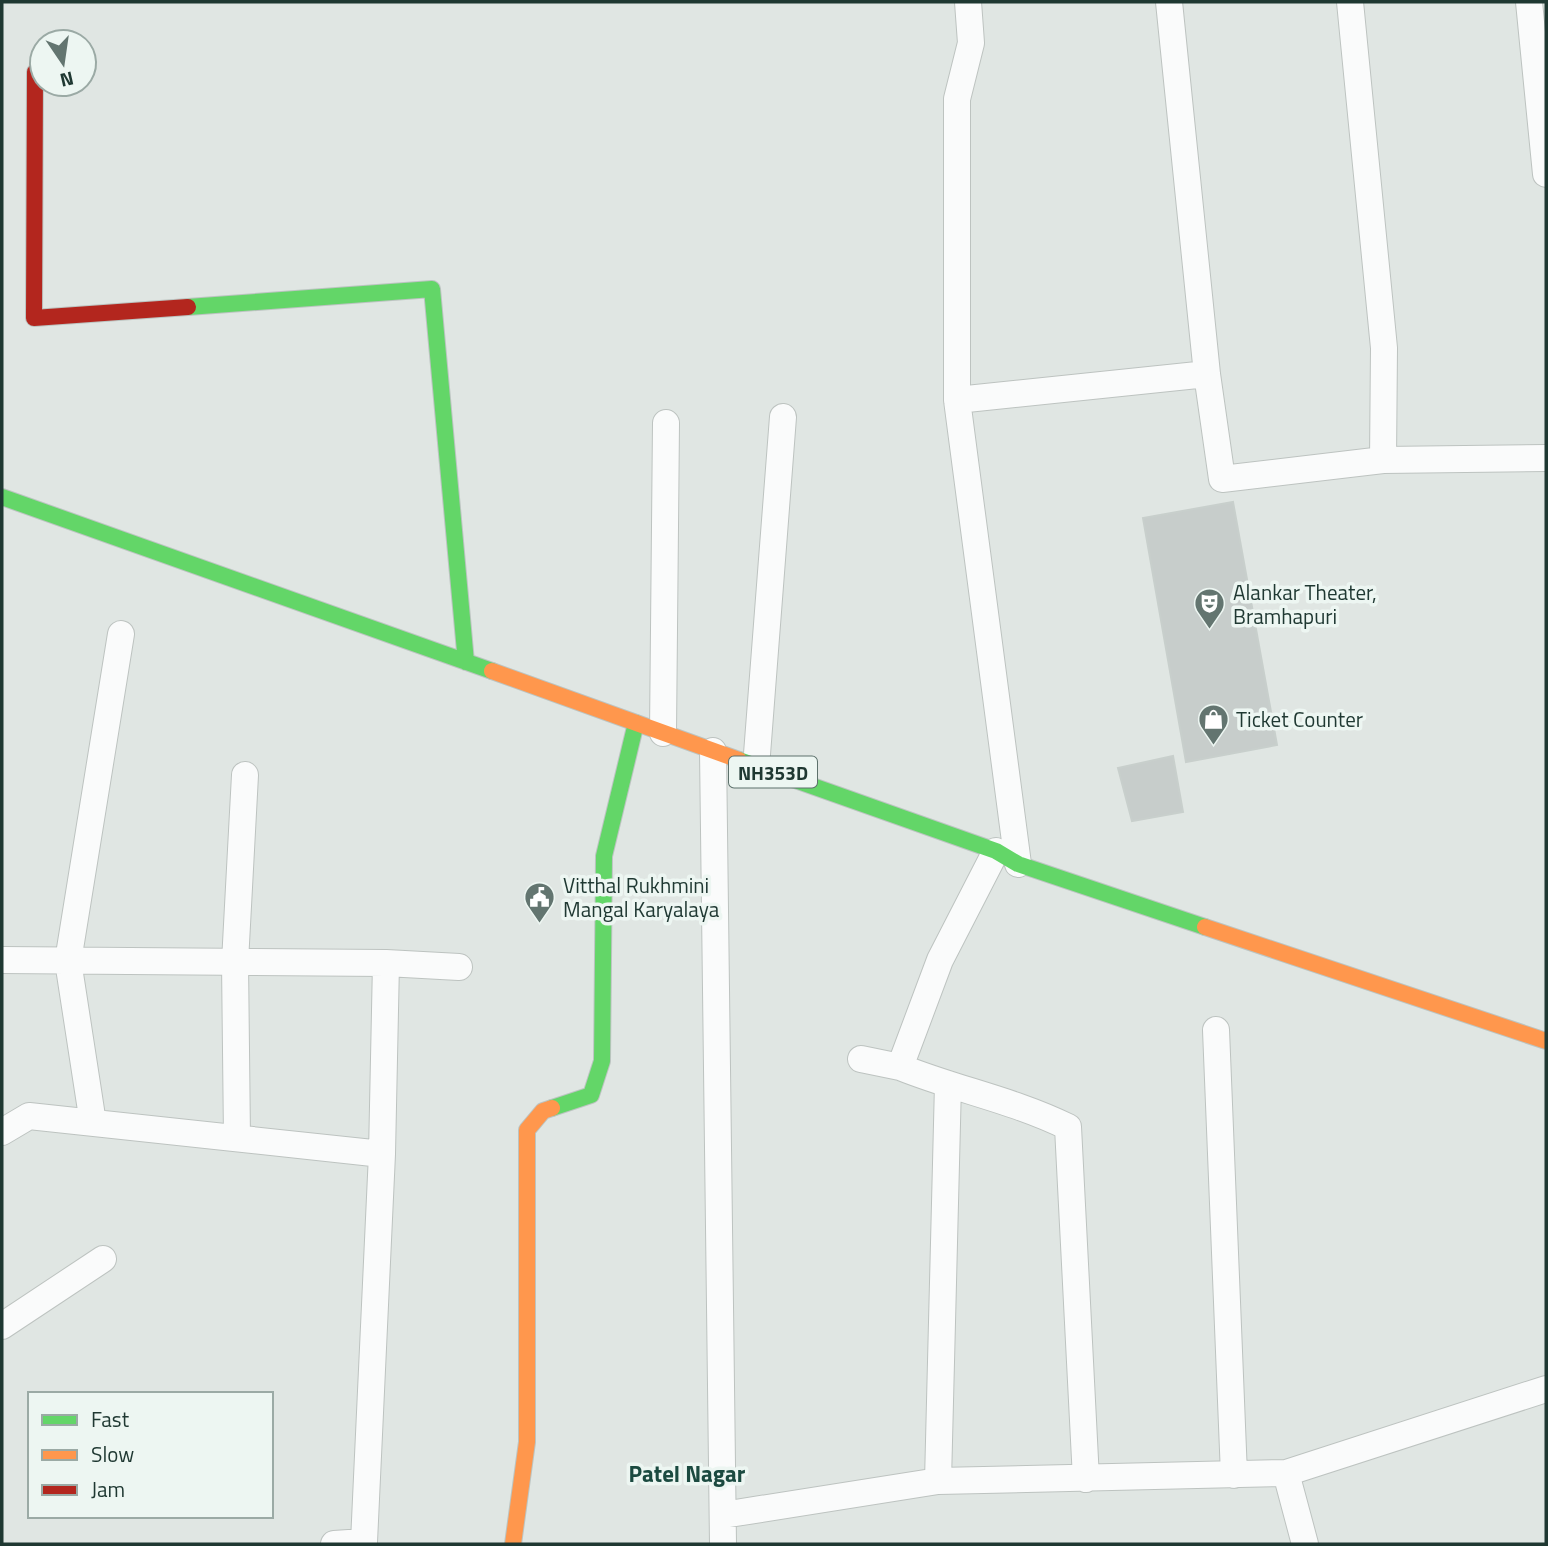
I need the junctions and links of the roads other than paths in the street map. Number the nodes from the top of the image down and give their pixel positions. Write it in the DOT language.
graph roads {
  1 [pos="968,2"];
  2 [pos="1170,2"];
  3 [pos="1350,2"];
  4 [pos="1530,2"];
  5 [pos="34,98"];
  6 [pos="1546,174"];
  7 [pos="1207,374"];
  8 [pos="957,400"];
  9 [pos="783,417"];
  10 [pos="666,423"];
  11 [pos="1546,458"];
  12 [pos="1382,460"];
  13 [pos="2,497"];
  14 [pos="121,634"];
  15 [pos="466,662"];
  16 [pos="636,723"];
  17 [pos="663,733"];
  18 [pos="713,751"];
  19 [pos="756,767"];
  20 [pos="245,775"];
  21 [pos="1007,858"];
  22 [pos="2,960"];
  23 [pos="68,961"];
  24 [pos="235,962"];
  25 [pos="386,963"];
  26 [pos="459,967"];
  27 [pos="1216,1030"];
  28 [pos="1546,1041"];
  29 [pos="861,1059"];
  30 [pos="900,1067"];
  31 [pos="948,1084"];
  32 [pos="93,1123"];
  33 [pos="2,1132"];
  34 [pos="237,1138"];
  35 [pos="382,1154"];
  36 [pos="103,1259"];
  37 [pos="2,1326"];
  38 [pos="1546,1389"];
  39 [pos="1286,1474"];
  40 [pos="1234,1475"];
  41 [pos="1086,1479"];
  42 [pos="938,1481"];
  43 [pos="723,1515"];
  44 [pos="334,1544"];
  45 [pos="513,1544"];
  46 [pos="723,1544"];
  47 [pos="1305,1544"];
  1 -- 8 [label="street"];
  2 -- 7 [label="street"];
  3 -- 12 [label="street"];
  4 -- 6 [label="street"];
  5 -- 15 [label="main road"];
  7 -- 8 [label="street"];
  7 -- 12 [label="street"];
  8 -- 21 [label="street"];
  9 -- 19 [label="street"];
  10 -- 17 [label="street"];
  11 -- 12 [label="street"];
  13 -- 15 [label="main road, NH353D"];
  14 -- 23 [label="street"];
  15 -- 16 [label="main road, NH353D"];
  16 -- 17 [label="main road, NH353D"];
  16 -- 45 [label="main road"];
  17 -- 18 [label="main road, NH353D"];
  18 -- 19 [label="main road, NH353D"];
  18 -- 43 [label="street"];
  19 -- 21 [label="main road, NH353D"];
  20 -- 24 [label="street"];
  21 -- 28 [label="main road, NH353D"];
  21 -- 30 [label="street"];
  22 -- 23 [label="street"];
  23 -- 24 [label="street"];
  23 -- 32 [label="street"];
  24 -- 25 [label="street"];
  24 -- 34 [label="street"];
  25 -- 26 [label="street"];
  25 -- 35 [label="street"];
  27 -- 40 [label="street"];
  29 -- 30 [label="street"];
  30 -- 31 [label="street"];
  31 -- 41 [label="street"];
  31 -- 42 [label="street"];
  32 -- 33 [label="street"];
  32 -- 34 [label="street"];
  34 -- 35 [label="street"];
  35 -- 44 [label="street"];
  36 -- 37 [label="street"];
  38 -- 39 [label="street"];
  39 -- 40 [label="street"];
  39 -- 47 [label="street"];
  40 -- 41 [label="street"];
  41 -- 42 [label="street"];
  42 -- 43 [label="street"];
  43 -- 46 [label="street"];
}
